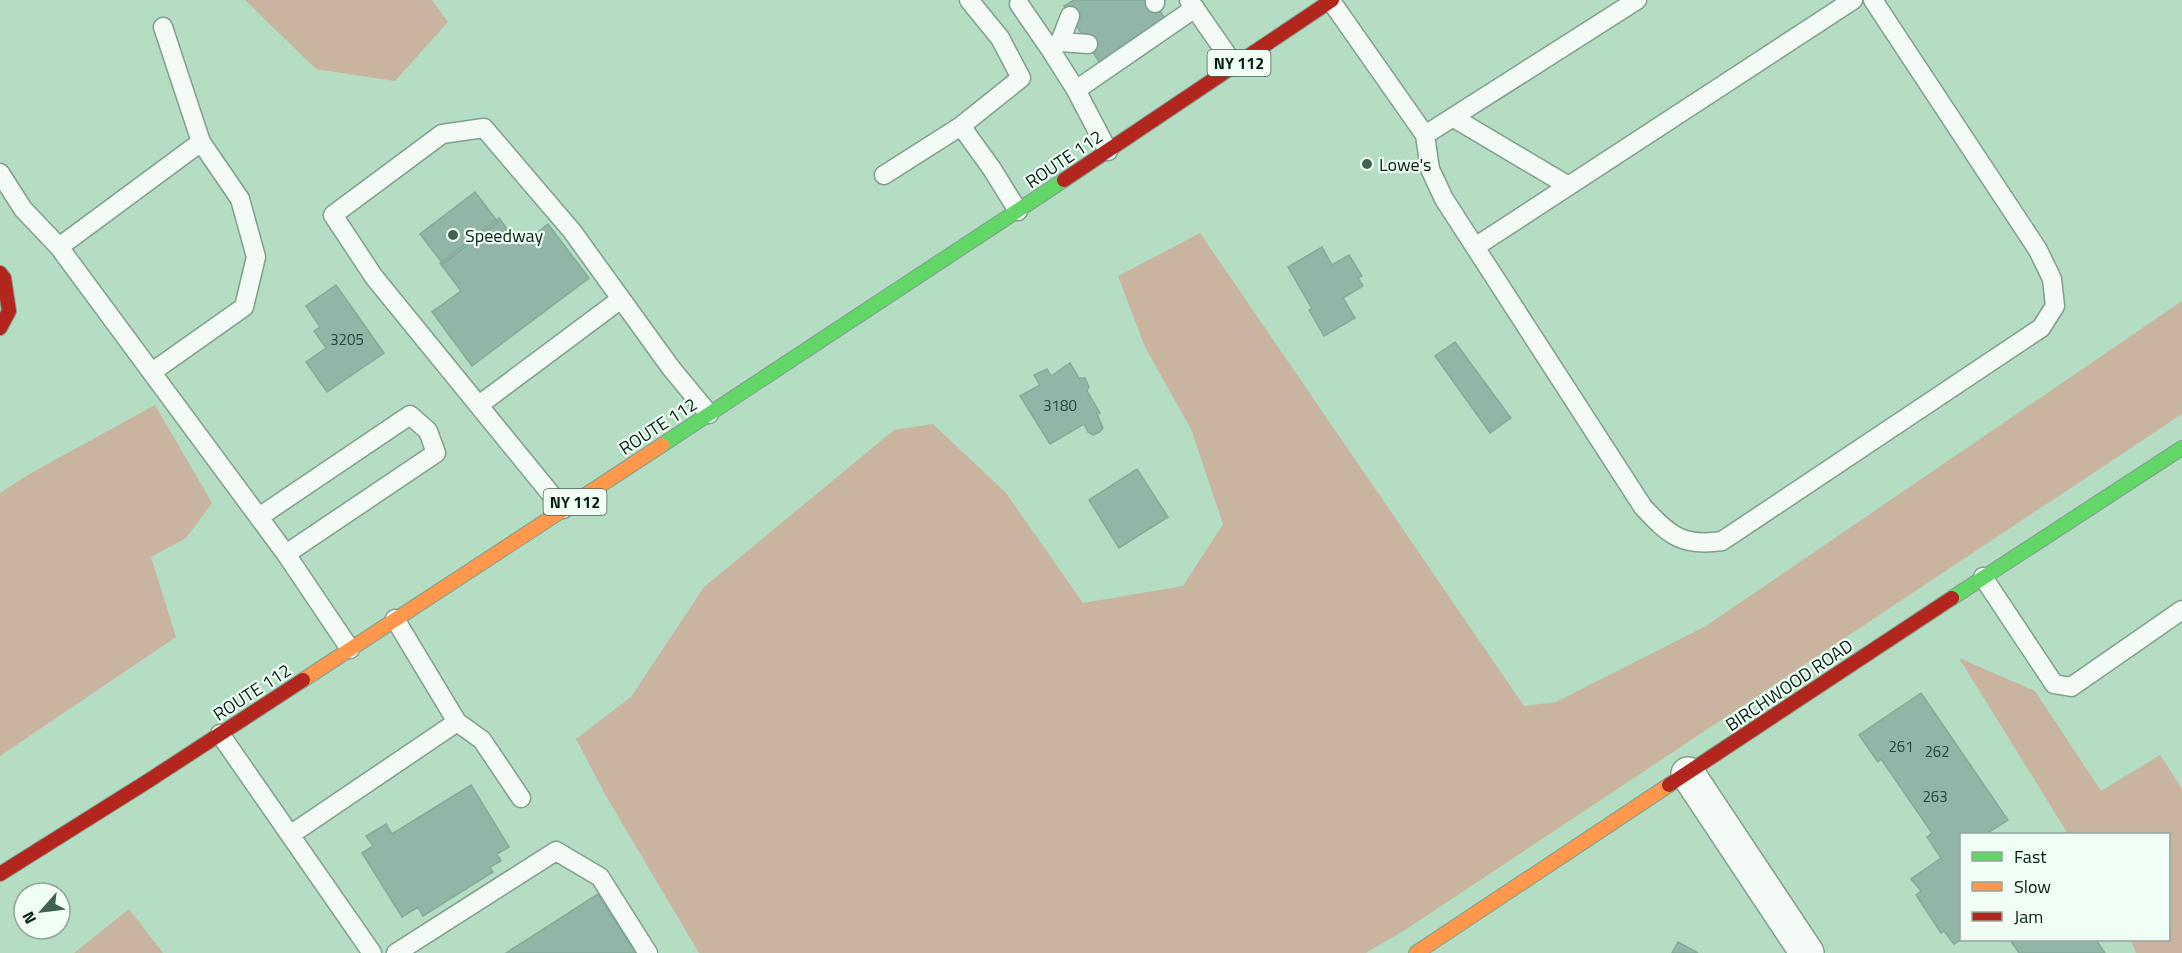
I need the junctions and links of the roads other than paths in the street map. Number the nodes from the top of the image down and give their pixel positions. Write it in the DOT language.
graph roads {
  1 [pos="969,0"];
  2 [pos="1331,0"];
  3 [pos="1637,0"];
  4 [pos="1853,0"];
  5 [pos="1873,0"];
  6 [pos="1019,4"];
  7 [pos="1192,4"];
  8 [pos="1070,16"];
  9 [pos="163,27"];
  10 [pos="1088,44"];
  11 [pos="1055,46"];
  12 [pos="1235,66"];
  13 [pos="1076,90"];
  14 [pos="1454,118"];
  15 [pos="961,126"];
  16 [pos="1425,135"];
  17 [pos="201,142"];
  18 [pos="1108,152"];
  19 [pos="0,173"];
  20 [pos="884,175"];
  21 [pos="1567,185"];
  22 [pos="1018,211"];
  23 [pos="60,247"];
  24 [pos="1475,247"];
  25 [pos="0,273"];
  26 [pos="621,299"];
  27 [pos="0,328"];
  28 [pos="152,372"];
  29 [pos="479,405"];
  30 [pos="709,414"];
  31 [pos="2182,448"];
  32 [pos="563,509"];
  33 [pos="259,517"];
  34 [pos="286,554"];
  35 [pos="1983,577"];
  36 [pos="2182,610"];
  37 [pos="395,619"];
  38 [pos="350,649"];
  39 [pos="457,722"];
  40 [pos="220,734"];
  41 [pos="1688,774"];
  42 [pos="521,798"];
  43 [pos="290,835"];
  44 [pos="0,874"];
  45 [pos="372,953"];
  46 [pos="396,953"];
  47 [pos="648,953"];
  48 [pos="1416,953"];
  49 [pos="1807,953"];
  1 -- 15 [label="lane"];
  2 -- 12 [label="main road, ROUTE 112 / NY 112"];
  2 -- 16 [label="lane"];
  3 -- 14 [label="lane"];
  4 -- 21 [label="lane"];
  5 -- 24 [label="lane"];
  6 -- 11 [label="lane"];
  7 -- 12 [label="lane"];
  7 -- 13 [label="lane"];
  8 -- 11 [label="lane"];
  9 -- 17 [label="lane"];
  10 -- 11 [label="lane"];
  11 -- 13 [label="lane"];
  12 -- 18 [label="main road, ROUTE 112 / NY 112"];
  13 -- 18 [label="lane"];
  14 -- 16 [label="lane"];
  14 -- 21 [label="lane"];
  15 -- 20 [label="lane"];
  15 -- 22 [label="lane"];
  16 -- 24 [label="lane"];
  17 -- 23 [label="lane"];
  17 -- 28 [label="lane"];
  18 -- 22 [label="main road, ROUTE 112 / NY 112"];
  19 -- 23 [label="lane"];
  21 -- 24 [label="lane"];
  22 -- 30 [label="main road, ROUTE 112 / NY 112"];
  23 -- 28 [label="lane"];
  25 -- 27 [label="main road"];
  26 -- 29 [label="lane"];
  26 -- 29 [label="lane"];
  26 -- 30 [label="lane"];
  28 -- 33 [label="lane"];
  29 -- 32 [label="lane"];
  30 -- 32 [label="main road, ROUTE 112 / NY 112"];
  31 -- 35 [label="main road, BIRCHWOOD ROAD"];
  32 -- 37 [label="main road, ROUTE 112 / NY 112"];
  33 -- 34 [label="lane"];
  33 -- 34 [label="lane"];
  34 -- 38 [label="lane"];
  35 -- 36 [label="lane"];
  35 -- 41 [label="main road, BIRCHWOOD ROAD"];
  37 -- 38 [label="main road, ROUTE 112 / NY 112"];
  37 -- 39 [label="lane"];
  38 -- 40 [label="main road, ROUTE 112 / NY 112"];
  39 -- 42 [label="lane"];
  39 -- 43 [label="lane"];
  40 -- 43 [label="lane"];
  40 -- 44 [label="main road, ROUTE 112 / NY 112"];
  41 -- 48 [label="main road, BIRCHWOOD ROAD"];
  41 -- 49 [label="street"];
  43 -- 45 [label="lane"];
  46 -- 47 [label="lane"];
}
